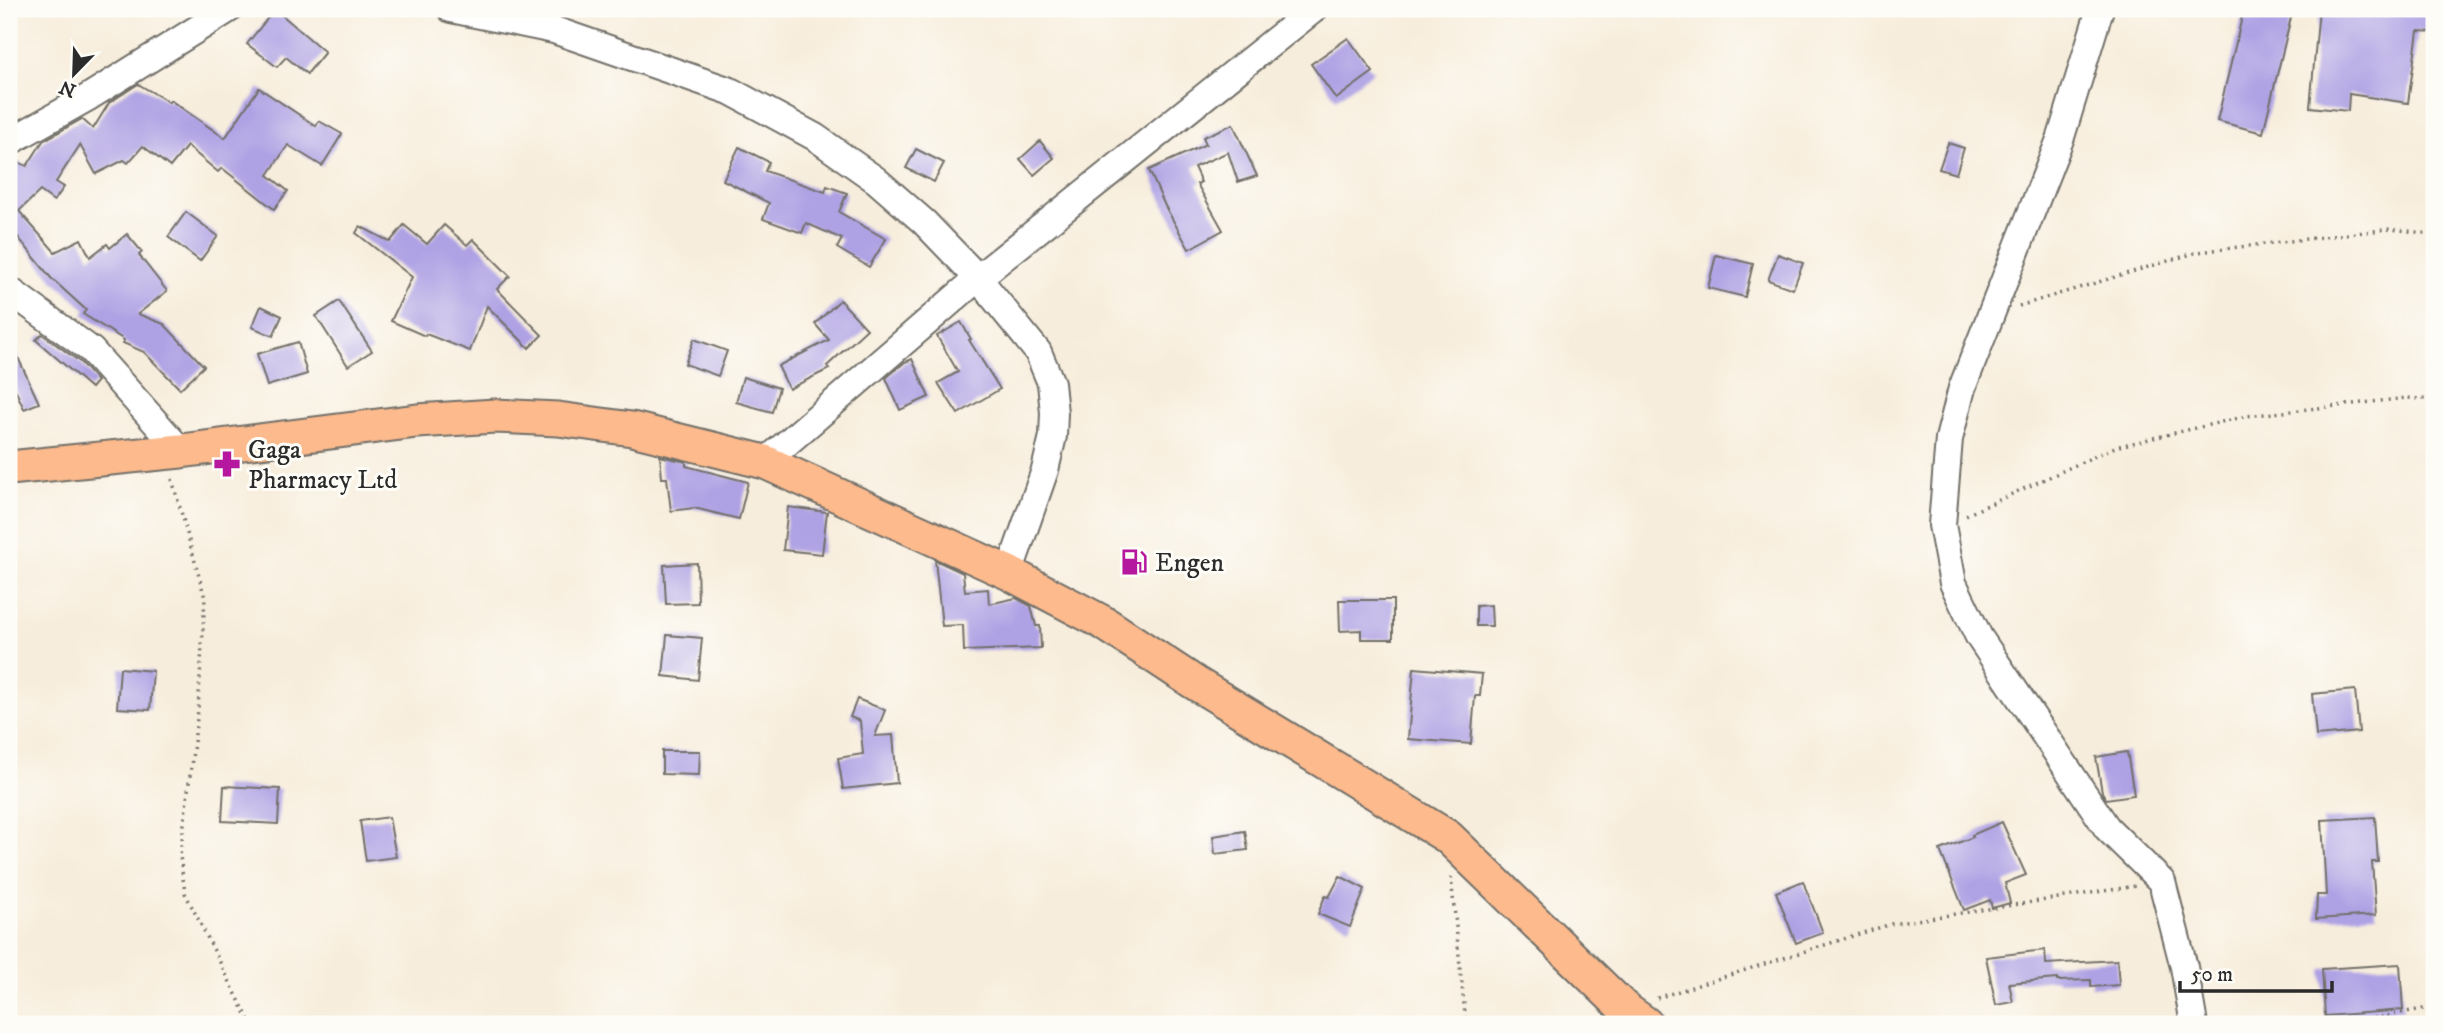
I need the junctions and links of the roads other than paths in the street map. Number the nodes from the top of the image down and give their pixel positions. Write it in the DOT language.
graph roads {
  1 [pos="229,9"];
  2 [pos="451,9"];
  3 [pos="1314,9"];
  4 [pos="2100,9"];
  5 [pos="9,142"];
  6 [pos="978,278"];
  7 [pos="9,290"];
  8 [pos="173,452"];
  9 [pos="765,462"];
  10 [pos="9,468"];
  11 [pos="1009,573"];
  12 [pos="1636,1016"];
  13 [pos="2194,1024"];
  1 -- 5 [label="street"];
  2 -- 6 [label="street"];
  3 -- 6 [label="street"];
  4 -- 13 [label="street"];
  6 -- 9 [label="street"];
  6 -- 11 [label="street"];
  7 -- 8 [label="street"];
  8 -- 9 [label="main road"];
  8 -- 10 [label="main road"];
  9 -- 11 [label="main road"];
  11 -- 12 [label="main road"];
}
